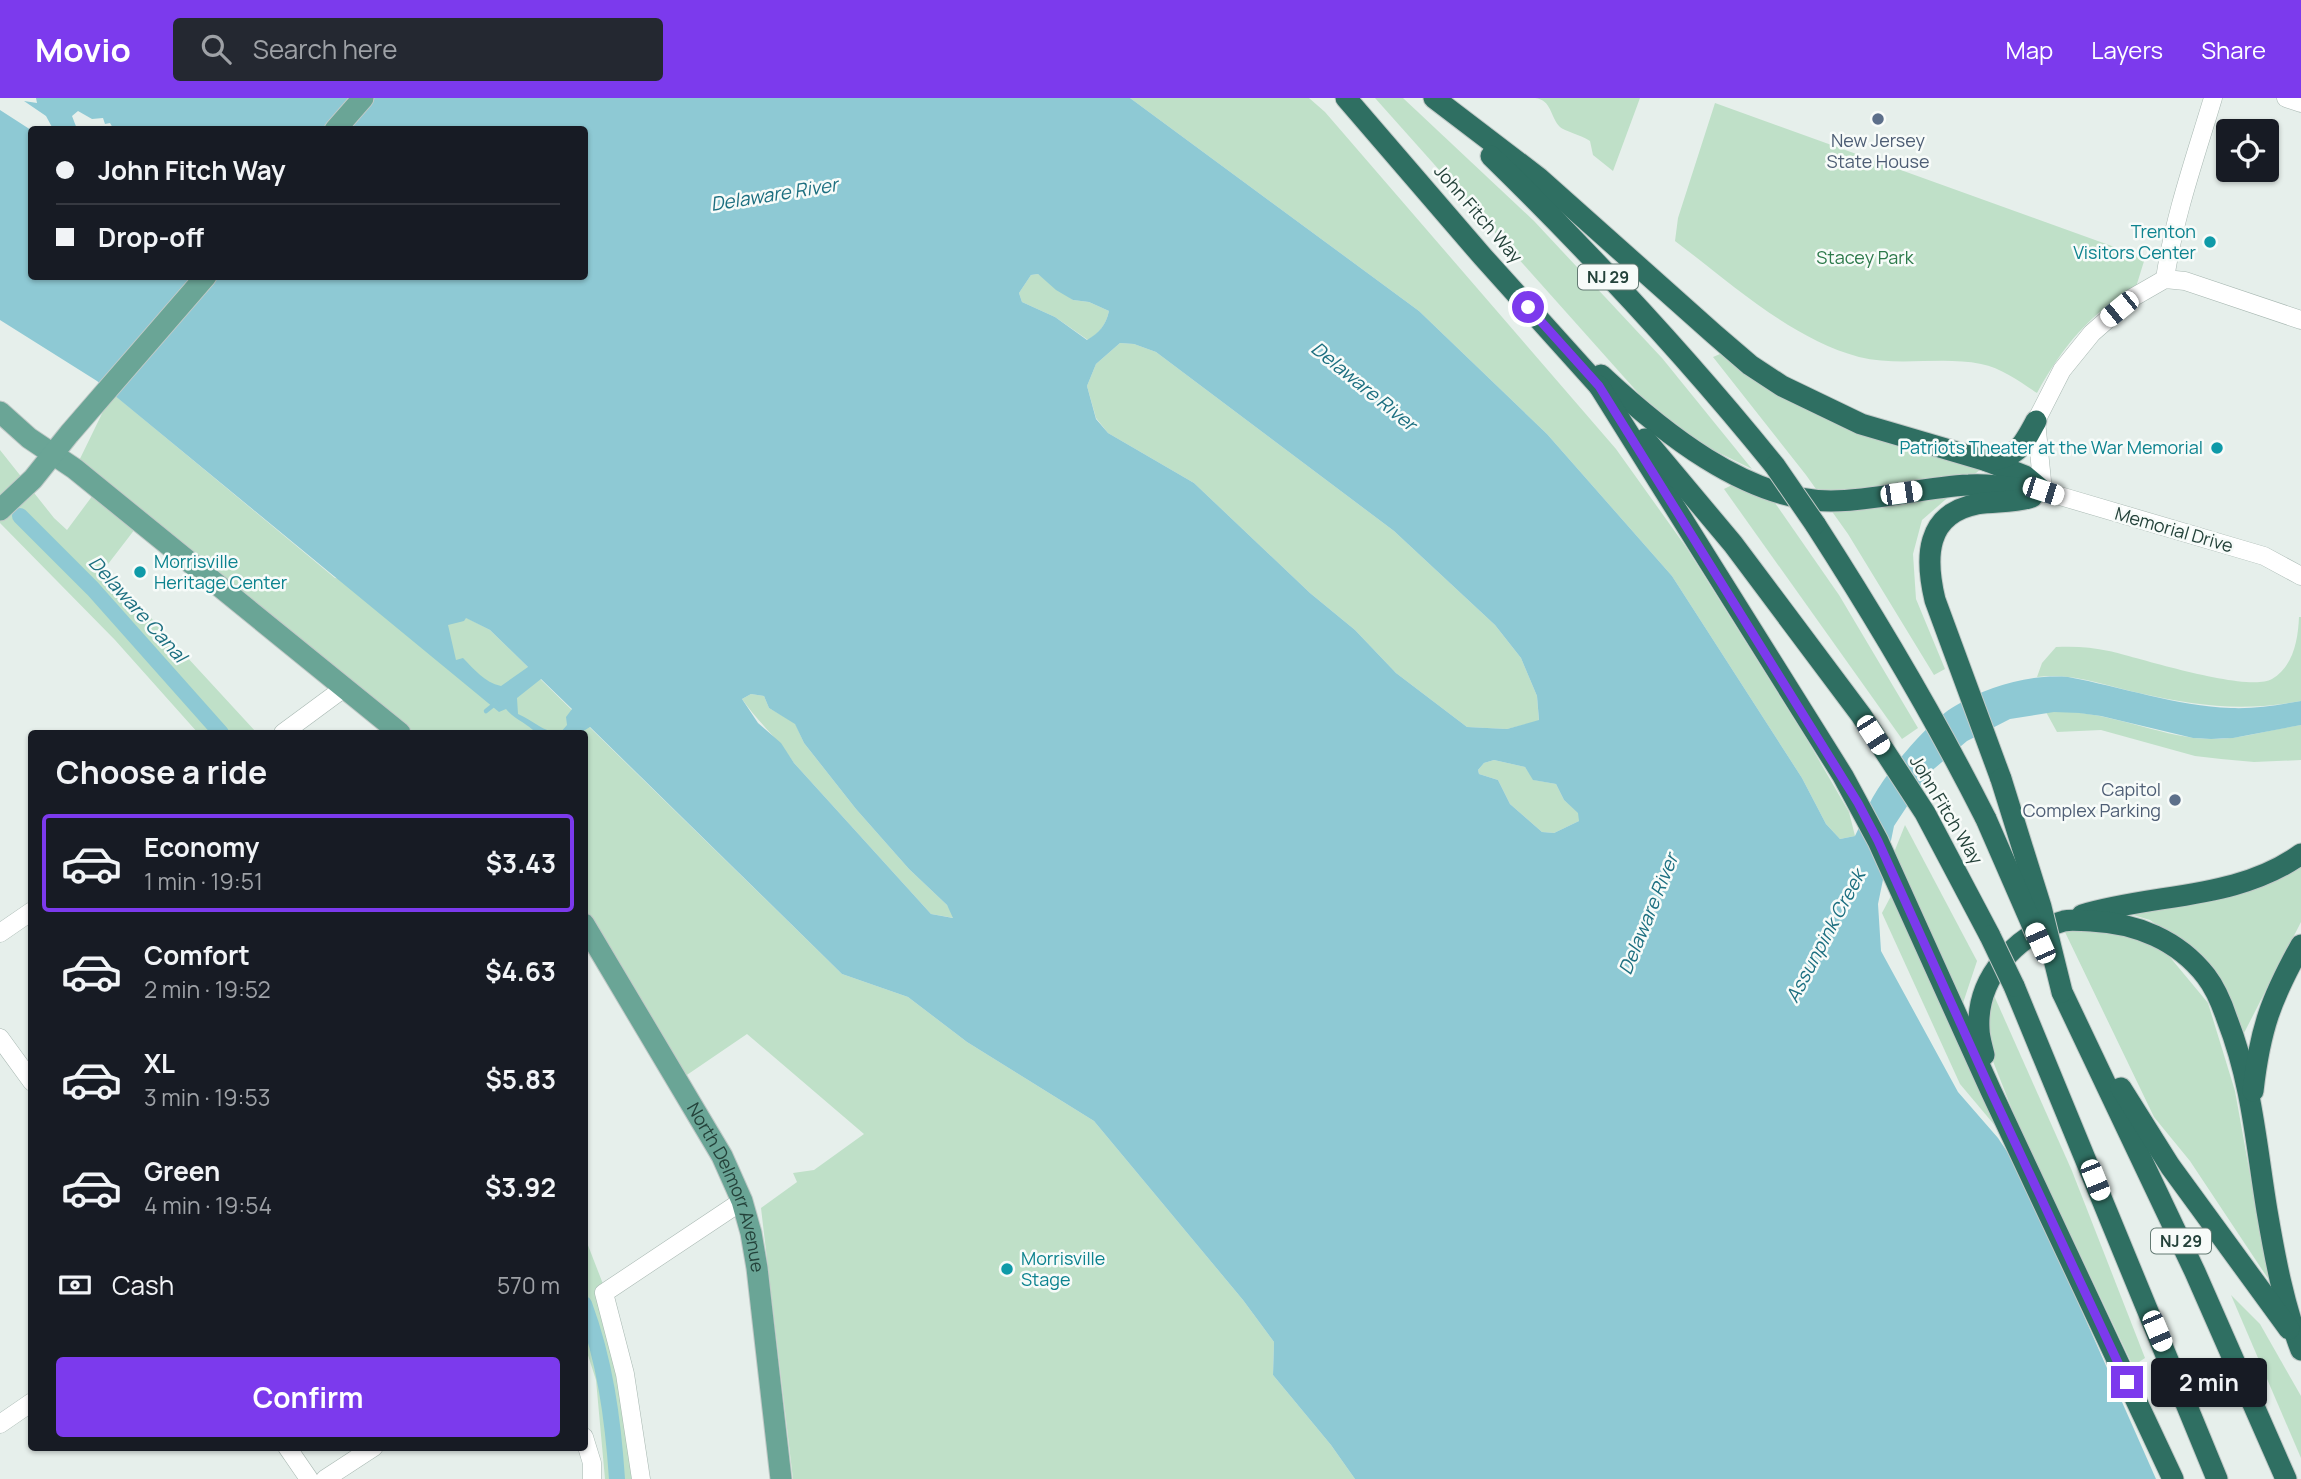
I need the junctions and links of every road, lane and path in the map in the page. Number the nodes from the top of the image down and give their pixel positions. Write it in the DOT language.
graph roads {
  1 [pos="363,98"];
  2 [pos="1346,98"];
  3 [pos="1433,98"];
  4 [pos="2213,98"];
  5 [pos="2286,98"];
  6 [pos="2301,103"];
  7 [pos="338,126"];
  8 [pos="2165,279"];
  9 [pos="203,280"];
  10 [pos="1528,307"];
  11 [pos="2301,320"];
  12 [pos="1599,386"];
  13 [pos="0,412"];
  14 [pos="2036,421"];
  15 [pos="53,454"];
  16 [pos="1987,461"];
  17 [pos="2043,491"];
  18 [pos="0,510"];
  19 [pos="2301,576"];
  20 [pos="344,688"];
  21 [pos="287,730"];
  22 [pos="396,730"];
  23 [pos="2301,854"];
  24 [pos="28,914"];
  25 [pos="2066,920"];
  26 [pos="588,931"];
  27 [pos="0,933"];
  28 [pos="2301,945"];
  29 [pos="2066,999"];
  30 [pos="0,1038"];
  31 [pos="28,1076"];
  32 [pos="1991,1091"];
  33 [pos="2252,1103"];
  34 [pos="742,1200"];
  35 [pos="2300,1346"];
  36 [pos="28,1405"];
  37 [pos="0,1424"];
  38 [pos="2200,1438"];
  39 [pos="588,1450"];
  40 [pos="290,1451"];
  41 [pos="368,1451"];
  42 [pos="309,1479"];
  43 [pos="326,1479"];
  44 [pos="592,1479"];
  45 [pos="641,1479"];
  46 [pos="781,1479"];
  47 [pos="2173,1479"];
  48 [pos="2217,1479"];
  49 [pos="2227,1479"];
  50 [pos="2286,1479"];
  1 -- 7 [label="main road"];
  2 -- 10 [label="highway, John Fitch Way / NJ 29"];
  3 -- 16 [label="highway"];
  3 -- 29 [label="highway, John Fitch Way / NJ 29, bridge"];
  4 -- 8 [label="street"];
  5 -- 6 [label="street"];
  8 -- 11 [label="street"];
  8 -- 14 [label="street"];
  9 -- 15 [label="main road"];
  10 -- 12 [label="highway, John Fitch Way / NJ 29"];
  10 -- 17 [label="highway"];
  12 -- 32 [label="highway"];
  12 -- 38 [label="highway, John Fitch Way / NJ 29, bridge"];
  13 -- 15 [label="main road"];
  14 -- 16 [label="highway"];
  14 -- 17 [label="street"];
  15 -- 18 [label="main road"];
  15 -- 20 [label="main road"];
  16 -- 17 [label="highway"];
  17 -- 19 [label="street, Memorial Drive"];
  17 -- 29 [label="highway, bridge"];
  20 -- 21 [label="street"];
  20 -- 22 [label="main road"];
  23 -- 25 [label="highway"];
  24 -- 27 [label="street"];
  25 -- 32 [label="highway"];
  25 -- 33 [label="highway"];
  26 -- 34 [label="main road, North Delmorr Avenue"];
  28 -- 33 [label="highway"];
  29 -- 35 [label="highway"];
  29 -- 50 [label="highway, NJ 29"];
  30 -- 31 [label="street"];
  32 -- 47 [label="highway"];
  33 -- 35 [label="highway"];
  34 -- 45 [label="street"];
  34 -- 46 [label="main road, North Delmorr Avenue"];
  36 -- 37 [label="street"];
  38 -- 48 [label="highway, John Fitch Way / NJ 29"];
  38 -- 49 [label="highway"];
  39 -- 44 [label="street"];
  40 -- 42 [label="street"];
  41 -- 43 [label="street"];
}
